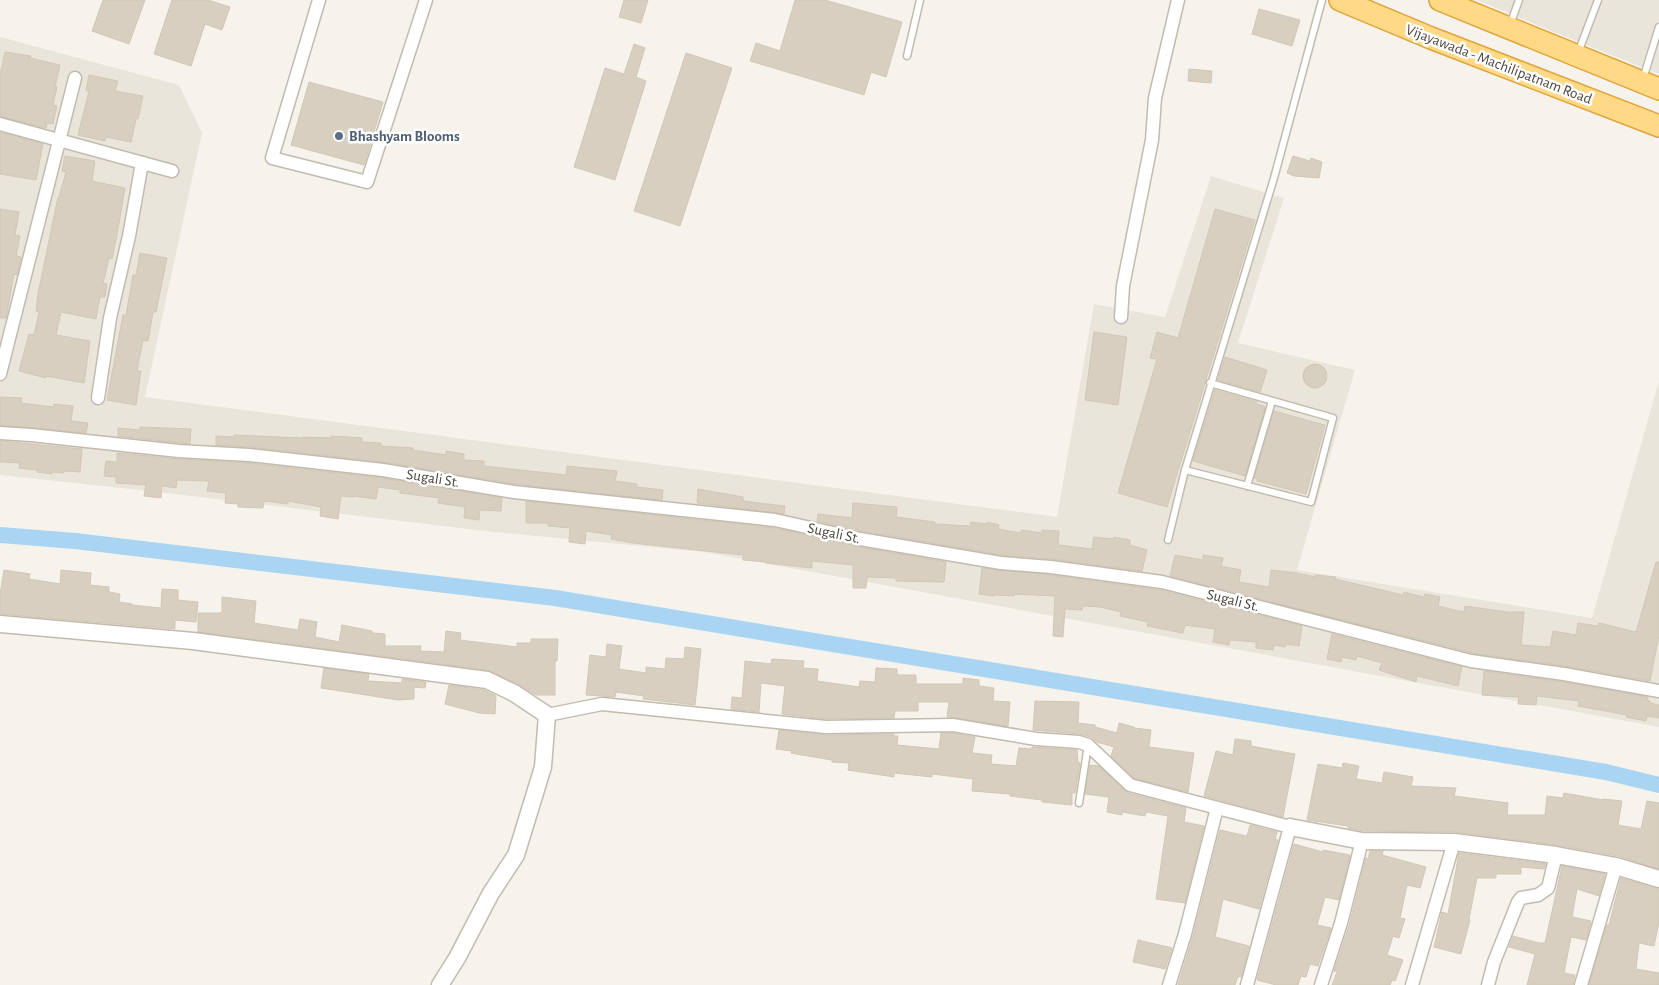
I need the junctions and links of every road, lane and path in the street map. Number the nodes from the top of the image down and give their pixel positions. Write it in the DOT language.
graph roads {
  1 [pos="319,0"];
  2 [pos="426,0"];
  3 [pos="920,0"];
  4 [pos="1178,0"];
  5 [pos="1322,0"];
  6 [pos="1340,0"];
  7 [pos="1440,0"];
  8 [pos="1519,0"];
  9 [pos="1598,0"];
  10 [pos="1659,27"];
  11 [pos="1508,29"];
  12 [pos="907,56"];
  13 [pos="1577,56"];
  14 [pos="75,78"];
  15 [pos="1651,85"];
  16 [pos="0,124"];
  17 [pos="1659,126"];
  18 [pos="60,141"];
  19 [pos="142,163"];
  20 [pos="172,171"];
  21 [pos="1121,317"];
  22 [pos="0,374"];
  23 [pos="1210,383"];
  24 [pos="98,398"];
  25 [pos="1272,401"];
  26 [pos="0,433"];
  27 [pos="1185,470"];
  28 [pos="1247,486"];
  29 [pos="1168,540"];
  30 [pos="0,624"];
  31 [pos="1659,691"];
  32 [pos="547,715"];
  33 [pos="1088,745"];
  34 [pos="1079,803"];
  35 [pos="1217,808"];
  36 [pos="1290,827"];
  37 [pos="1362,841"];
  38 [pos="1454,842"];
  39 [pos="1556,855"];
  40 [pos="1616,866"];
  41 [pos="1659,879"];
  42 [pos="440,985"];
  43 [pos="1169,985"];
  44 [pos="1247,985"];
  45 [pos="1321,985"];
  46 [pos="1412,985"];
  47 [pos="1488,985"];
  48 [pos="1581,985"];
  1 -- 2 [label="street"];
  3 -- 12 [label="lane"];
  4 -- 21 [label="street"];
  5 -- 23 [label="lane"];
  6 -- 17 [label="highway, Vijayawada - Machilipatnam Road"];
  7 -- 11 [label="highway"];
  8 -- 11 [label="lane"];
  9 -- 13 [label="lane"];
  10 -- 15 [label="lane"];
  11 -- 13 [label="highway"];
  13 -- 15 [label="highway"];
  14 -- 18 [label="street"];
  16 -- 18 [label="street"];
  18 -- 19 [label="street"];
  18 -- 22 [label="street"];
  19 -- 20 [label="street"];
  19 -- 24 [label="street"];
  23 -- 25 [label="lane"];
  23 -- 27 [label="lane"];
  25 -- 28 [label="lane"];
  25 -- 28 [label="lane"];
  26 -- 31 [label="street, Sugali St."];
  27 -- 28 [label="lane"];
  27 -- 29 [label="lane"];
  30 -- 32 [label="street"];
  32 -- 33 [label="street"];
  32 -- 42 [label="street"];
  33 -- 34 [label="lane"];
  33 -- 35 [label="street"];
  35 -- 36 [label="street"];
  35 -- 43 [label="street"];
  36 -- 37 [label="street"];
  36 -- 44 [label="street"];
  37 -- 38 [label="street"];
  37 -- 45 [label="street"];
  38 -- 39 [label="street"];
  38 -- 46 [label="street"];
  39 -- 40 [label="street"];
  39 -- 47 [label="street"];
  40 -- 41 [label="street"];
  40 -- 48 [label="street"];
}
